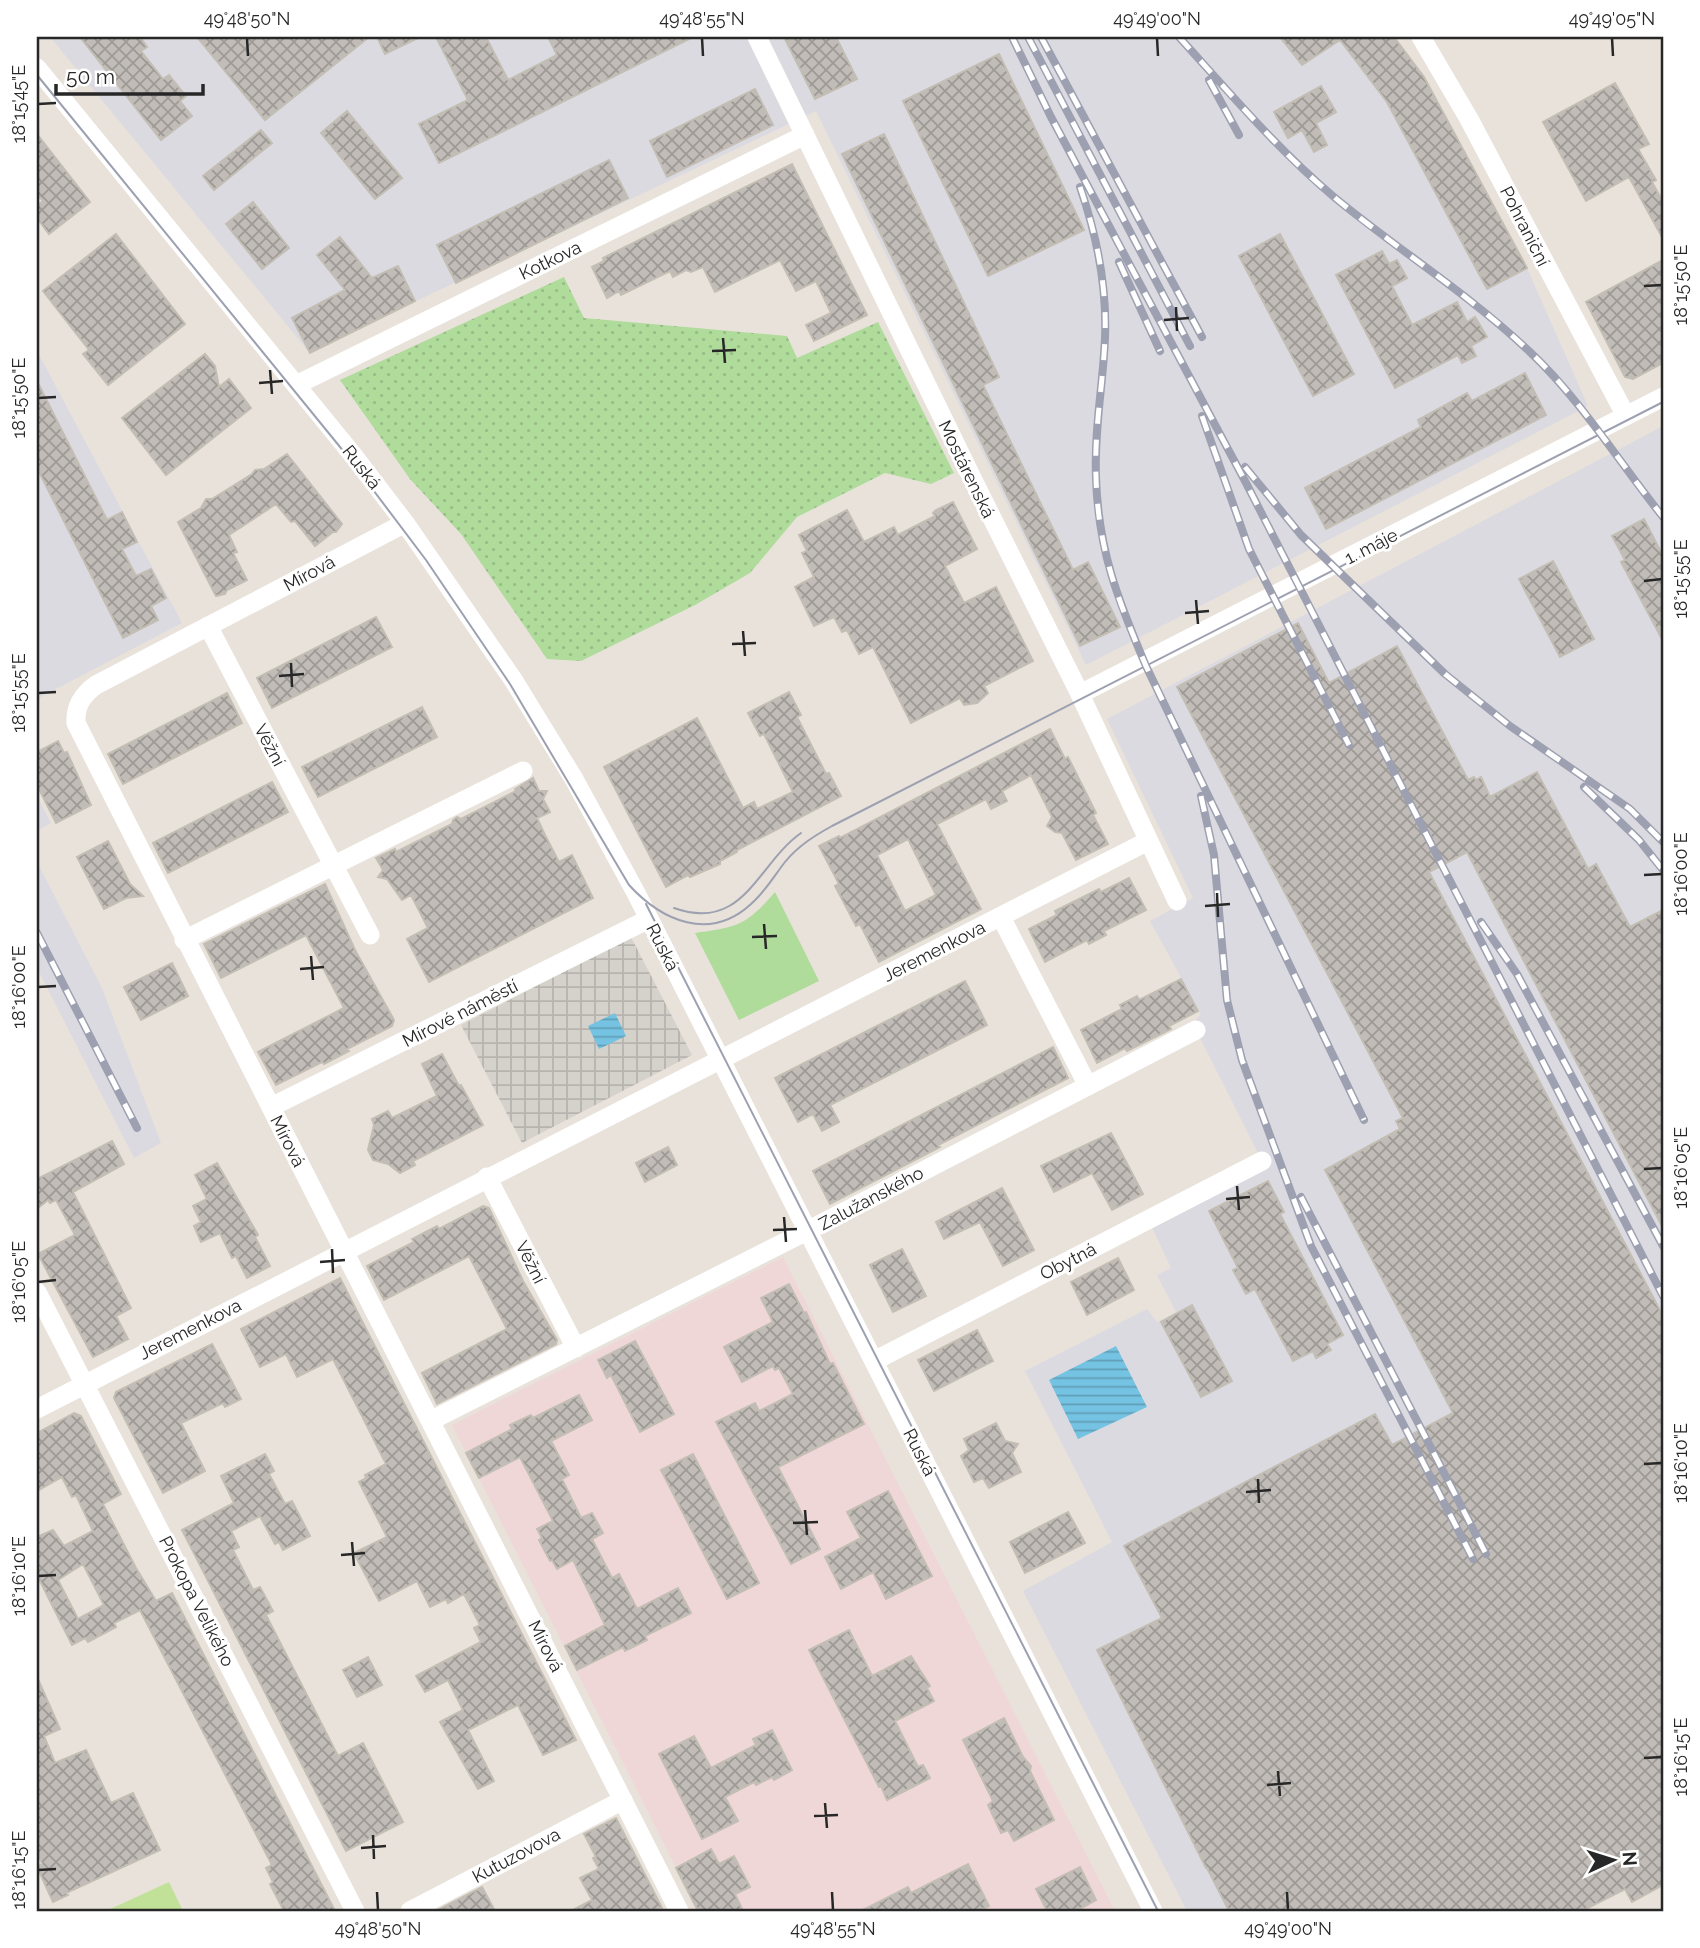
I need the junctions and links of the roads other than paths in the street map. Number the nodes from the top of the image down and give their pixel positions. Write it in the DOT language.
graph roads {
  1 [pos="757,37"];
  2 [pos="1421,37"];
  3 [pos="37,68"];
  4 [pos="805,135"];
  5 [pos="296,385"];
  6 [pos="1663,397"];
  7 [pos="1626,416"];
  8 [pos="405,523"];
  9 [pos="208,626"];
  10 [pos="1080,694"];
  11 [pos="523,771"];
  12 [pos="1148,841"];
  13 [pos="333,864"];
  14 [pos="1177,901"];
  15 [pos="1001,917"];
  16 [pos="649,919"];
  17 [pos="370,935"];
  18 [pos="184,940"];
  19 [pos="1196,1030"];
  20 [pos="720,1059"];
  21 [pos="1088,1086"];
  22 [pos="271,1107"];
  23 [pos="1262,1161"];
  24 [pos="487,1177"];
  25 [pos="807,1231"];
  26 [pos="344,1250"];
  27 [pos="37,1292"];
  28 [pos="576,1348"];
  29 [pos="874,1361"];
  30 [pos="85,1383"];
  31 [pos="37,1409"];
  32 [pos="432,1420"];
  33 [pos="623,1800"];
  34 [pos="355,1911"];
  35 [pos="410,1911"];
  36 [pos="679,1911"];
  37 [pos="1153,1911"];
  1 -- 4 [label="street, Mostárenská"];
  2 -- 7 [label="street, Pohraniční"];
  3 -- 5 [label="street, Ruská"];
  4 -- 5 [label="street, Kotkova"];
  4 -- 10 [label="street, Mostárenská"];
  5 -- 8 [label="street, Ruská"];
  6 -- 7 [label="street, 1. máje"];
  7 -- 10 [label="street, 1. máje"];
  8 -- 9 [label="street, Mírová"];
  8 -- 16 [label="street, Ruská"];
  9 -- 13 [label="street, Věžní"];
  9 -- 18 [label="street, Mírová"];
  10 -- 12 [label="street, Mostárenská"];
  11 -- 13 [label="street"];
  12 -- 14 [label="street, Mostárenská"];
  12 -- 15 [label="street, Jeremenkova"];
  13 -- 17 [label="street, Věžní"];
  13 -- 18 [label="street"];
  15 -- 20 [label="street, Jeremenkova"];
  15 -- 21 [label="street"];
  16 -- 20 [label="street, Ruská"];
  16 -- 22 [label="street, Mírové náměstí"];
  18 -- 22 [label="street, Mírová"];
  19 -- 21 [label="street, Zalužanského"];
  20 -- 24 [label="street"];
  20 -- 25 [label="street, Ruská"];
  21 -- 25 [label="street, Zalužanského"];
  22 -- 26 [label="street, Mírová"];
  23 -- 29 [label="street, Obytná"];
  24 -- 26 [label="street"];
  24 -- 28 [label="street, Věžní"];
  25 -- 28 [label="street, Zalužanského"];
  25 -- 29 [label="street, Ruská"];
  26 -- 30 [label="street, Jeremenkova"];
  26 -- 32 [label="street, Mírová"];
  27 -- 30 [label="street, Prokopa Velikého"];
  28 -- 32 [label="street, Zalužanského"];
  29 -- 37 [label="street, Ruská"];
  30 -- 31 [label="street, Jeremenkova"];
  30 -- 34 [label="street, Prokopa Velikého"];
  32 -- 33 [label="street, Mírová"];
  33 -- 35 [label="street, Kutuzovova"];
  33 -- 36 [label="street, Mírová"];
}
